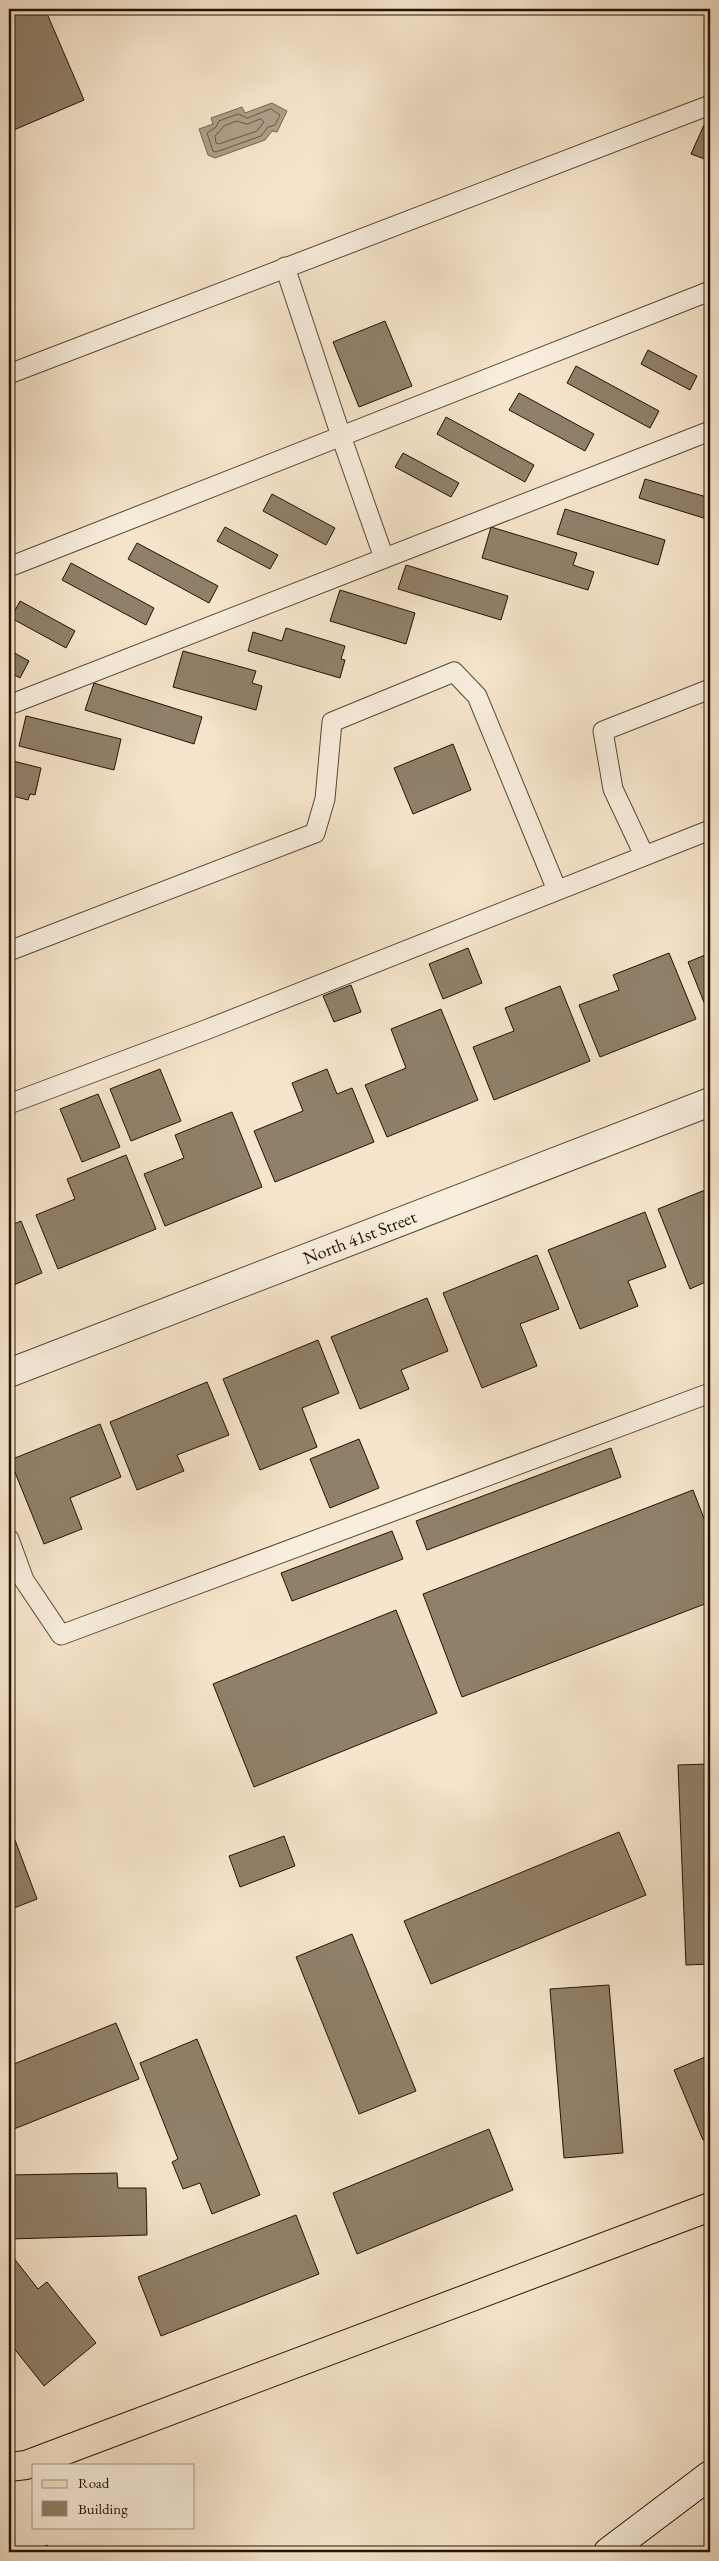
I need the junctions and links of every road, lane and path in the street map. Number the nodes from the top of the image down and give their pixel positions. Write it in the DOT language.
graph roads {
  1 [pos="710,105"];
  2 [pos="285,267"];
  3 [pos="710,291"];
  4 [pos="9,374"];
  5 [pos="710,431"];
  6 [pos="340,436"];
  7 [pos="384,558"];
  8 [pos="9,567"];
  9 [pos="710,689"];
  10 [pos="9,705"];
  11 [pos="710,830"];
  12 [pos="644,855"];
  13 [pos="557,890"];
  14 [pos="9,951"];
  15 [pos="710,1102"];
  16 [pos="9,1104"];
  17 [pos="9,1373"];
  18 [pos="710,1393"];
  19 [pos="9,1539"];
  20 [pos="710,2207"];
  21 [pos="9,2467"];
  22 [pos="710,2475"];
  23 [pos="608,2552"];
  1 -- 2 [label="lane"];
  2 -- 4 [label="lane"];
  2 -- 6 [label="lane"];
  3 -- 6 [label="lane"];
  5 -- 7 [label="lane"];
  6 -- 7 [label="lane"];
  6 -- 8 [label="lane"];
  7 -- 10 [label="lane"];
  9 -- 12 [label="lane"];
  11 -- 12 [label="lane"];
  12 -- 13 [label="lane"];
  13 -- 14 [label="lane"];
  13 -- 16 [label="lane"];
  15 -- 17 [label="street, North 41st Street"];
  18 -- 19 [label="lane"];
  20 -- 21 [label="main road"];
  22 -- 23 [label="street"];
}
